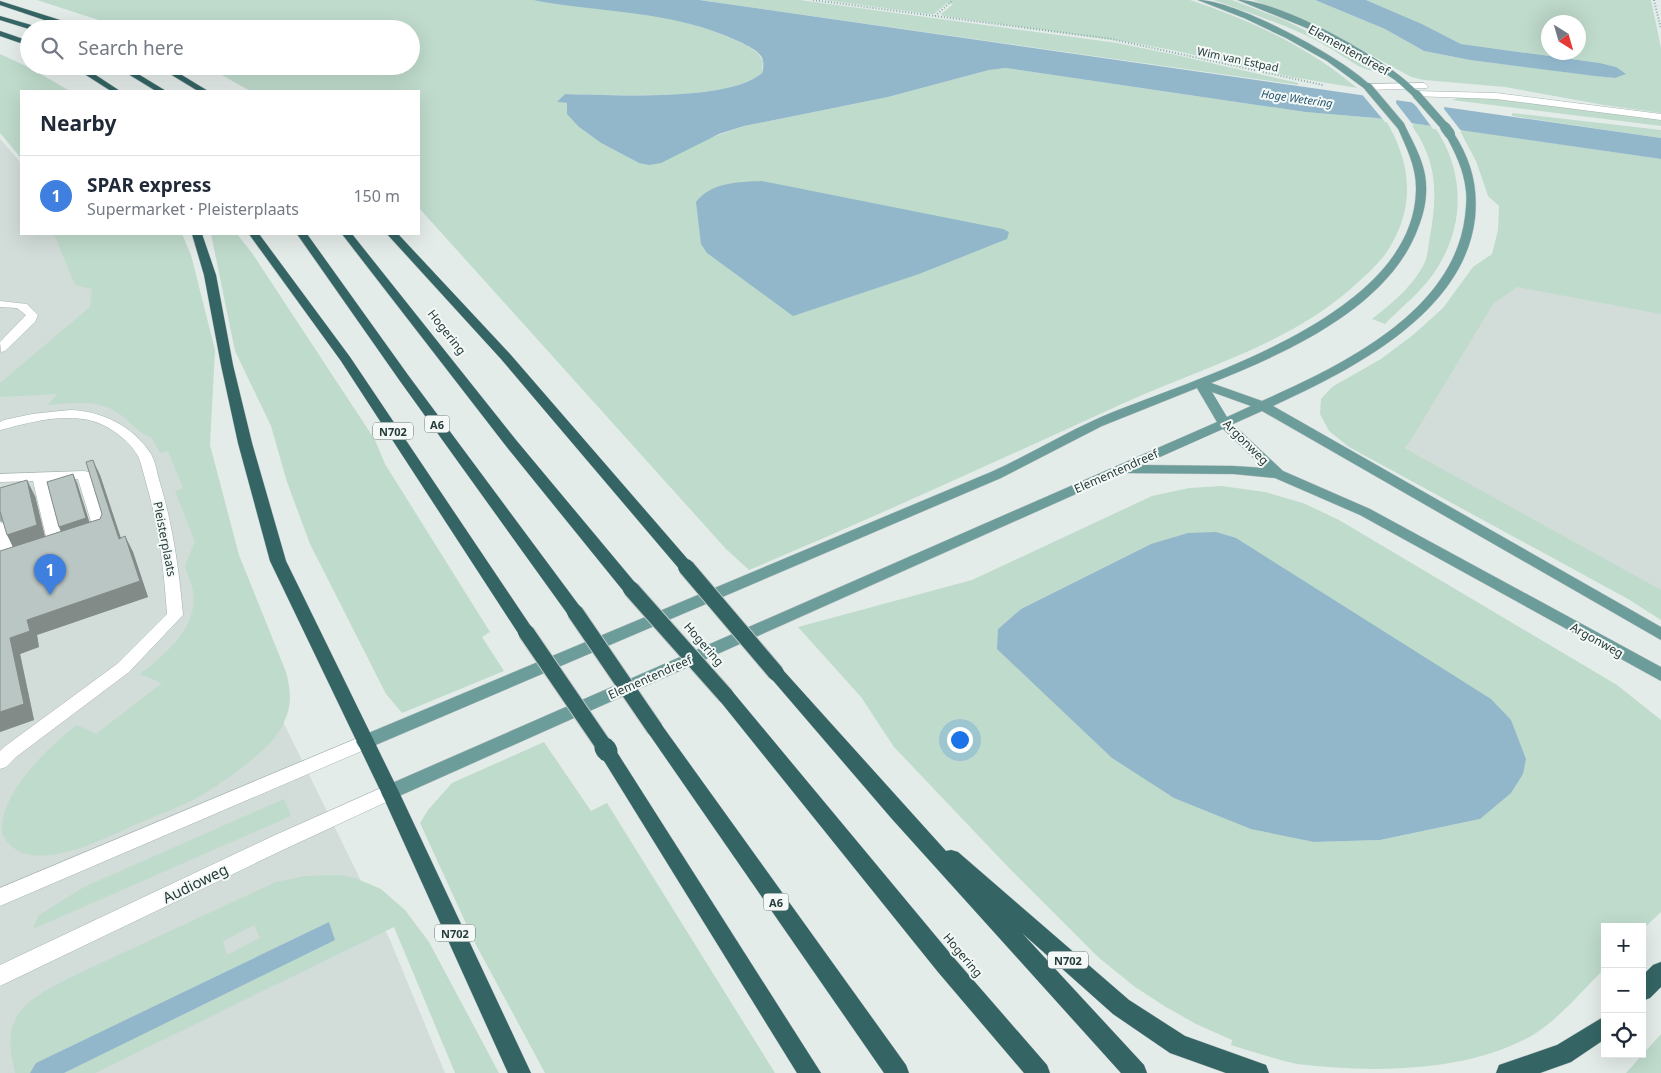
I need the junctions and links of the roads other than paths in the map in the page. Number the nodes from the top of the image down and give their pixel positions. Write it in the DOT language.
graph roads {
  1 [pos="1202,0"];
  2 [pos="1242,0"];
  3 [pos="0,3"];
  4 [pos="0,18"];
  5 [pos="52,20"];
  6 [pos="20,24"];
  7 [pos="0,34"];
  8 [pos="20,41"];
  9 [pos="90,75"];
  10 [pos="134,75"];
  11 [pos="176,75"];
  12 [pos="1408,87"];
  13 [pos="1368,88"];
  14 [pos="114,90"];
  15 [pos="160,90"];
  16 [pos="202,90"];
  17 [pos="1416,94"];
  18 [pos="1581,106"];
  19 [pos="1661,117"];
  20 [pos="197,235"];
  21 [pos="255,235"];
  22 [pos="303,235"];
  23 [pos="348,235"];
  24 [pos="393,235"];
  25 [pos="0,304"];
  26 [pos="1,348"];
  27 [pos="1201,384"];
  28 [pos="1262,406"];
  29 [pos="1224,423"];
  30 [pos="0,426"];
  31 [pos="1121,469"];
  32 [pos="1278,474"];
  33 [pos="39,477"];
  34 [pos="0,478"];
  35 [pos="0,527"];
  36 [pos="56,545"];
  37 [pos="40,550"];
  38 [pos="24,555"];
  39 [pos="4,562"];
  40 [pos="1661,634"];
  41 [pos="1661,675"];
  42 [pos="364,742"];
  43 [pos="0,762"];
  44 [pos="390,792"];
  45 [pos="899,813"];
  46 [pos="0,897"];
  47 [pos="1661,972"];
  48 [pos="0,976"];
  49 [pos="1646,987"];
  50 [pos="1601,1029"];
  51 [pos="520,1073"];
  52 [pos="810,1073"];
  53 [pos="898,1073"];
  54 [pos="1039,1073"];
  55 [pos="1136,1073"];
  56 [pos="1258,1073"];
  57 [pos="1507,1073"];
  1 -- 13 [label="main road, Elementendreef"];
  2 -- 12 [label="main road, Elementendreef"];
  3 -- 5 [label="highway"];
  4 -- 6 [label="highway"];
  7 -- 8 [label="highway"];
  9 -- 14 [label="highway"];
  10 -- 15 [label="highway"];
  11 -- 16 [label="highway"];
  12 -- 13 [label="street"];
  12 -- 17 [label="main road, Elementendreef"];
  12 -- 18 [label="street"];
  13 -- 27 [label="main road, Elementendreef, bridge"];
  17 -- 18 [label="street"];
  17 -- 28 [label="main road, Elementendreef, bridge"];
  18 -- 19 [label="street"];
  20 -- 42 [label="highway, N702"];
  21 -- 52 [label="highway, N702, bridge"];
  22 -- 53 [label="highway, A6, bridge"];
  23 -- 54 [label="highway, Hogering, bridge"];
  24 -- 45 [label="highway, N702, bridge"];
  25 -- 26 [label="street"];
  27 -- 28 [label="main road"];
  27 -- 29 [label="main road, Argonweg"];
  27 -- 42 [label="main road, Elementendreef"];
  28 -- 29 [label="main road, Elementendreef"];
  28 -- 40 [label="main road"];
  29 -- 31 [label="main road, Elementendreef"];
  29 -- 32 [label="main road, Argonweg"];
  30 -- 43 [label="street, Pleisterplaats"];
  31 -- 32 [label="main road"];
  31 -- 44 [label="main road, Elementendreef"];
  32 -- 41 [label="main road, Argonweg"];
  33 -- 34 [label="street"];
  33 -- 36 [label="street"];
  33 -- 36 [label="street"];
  35 -- 39 [label="street"];
  36 -- 37 [label="street"];
  38 -- 39 [label="street"];
  42 -- 44 [label="highway, N702"];
  42 -- 46 [label="street"];
  44 -- 48 [label="street, Audioweg"];
  44 -- 51 [label="highway, N702"];
  45 -- 55 [label="highway, N702"];
  45 -- 56 [label="highway, N702"];
  47 -- 49 [label="highway"];
  50 -- 57 [label="highway"];
}
